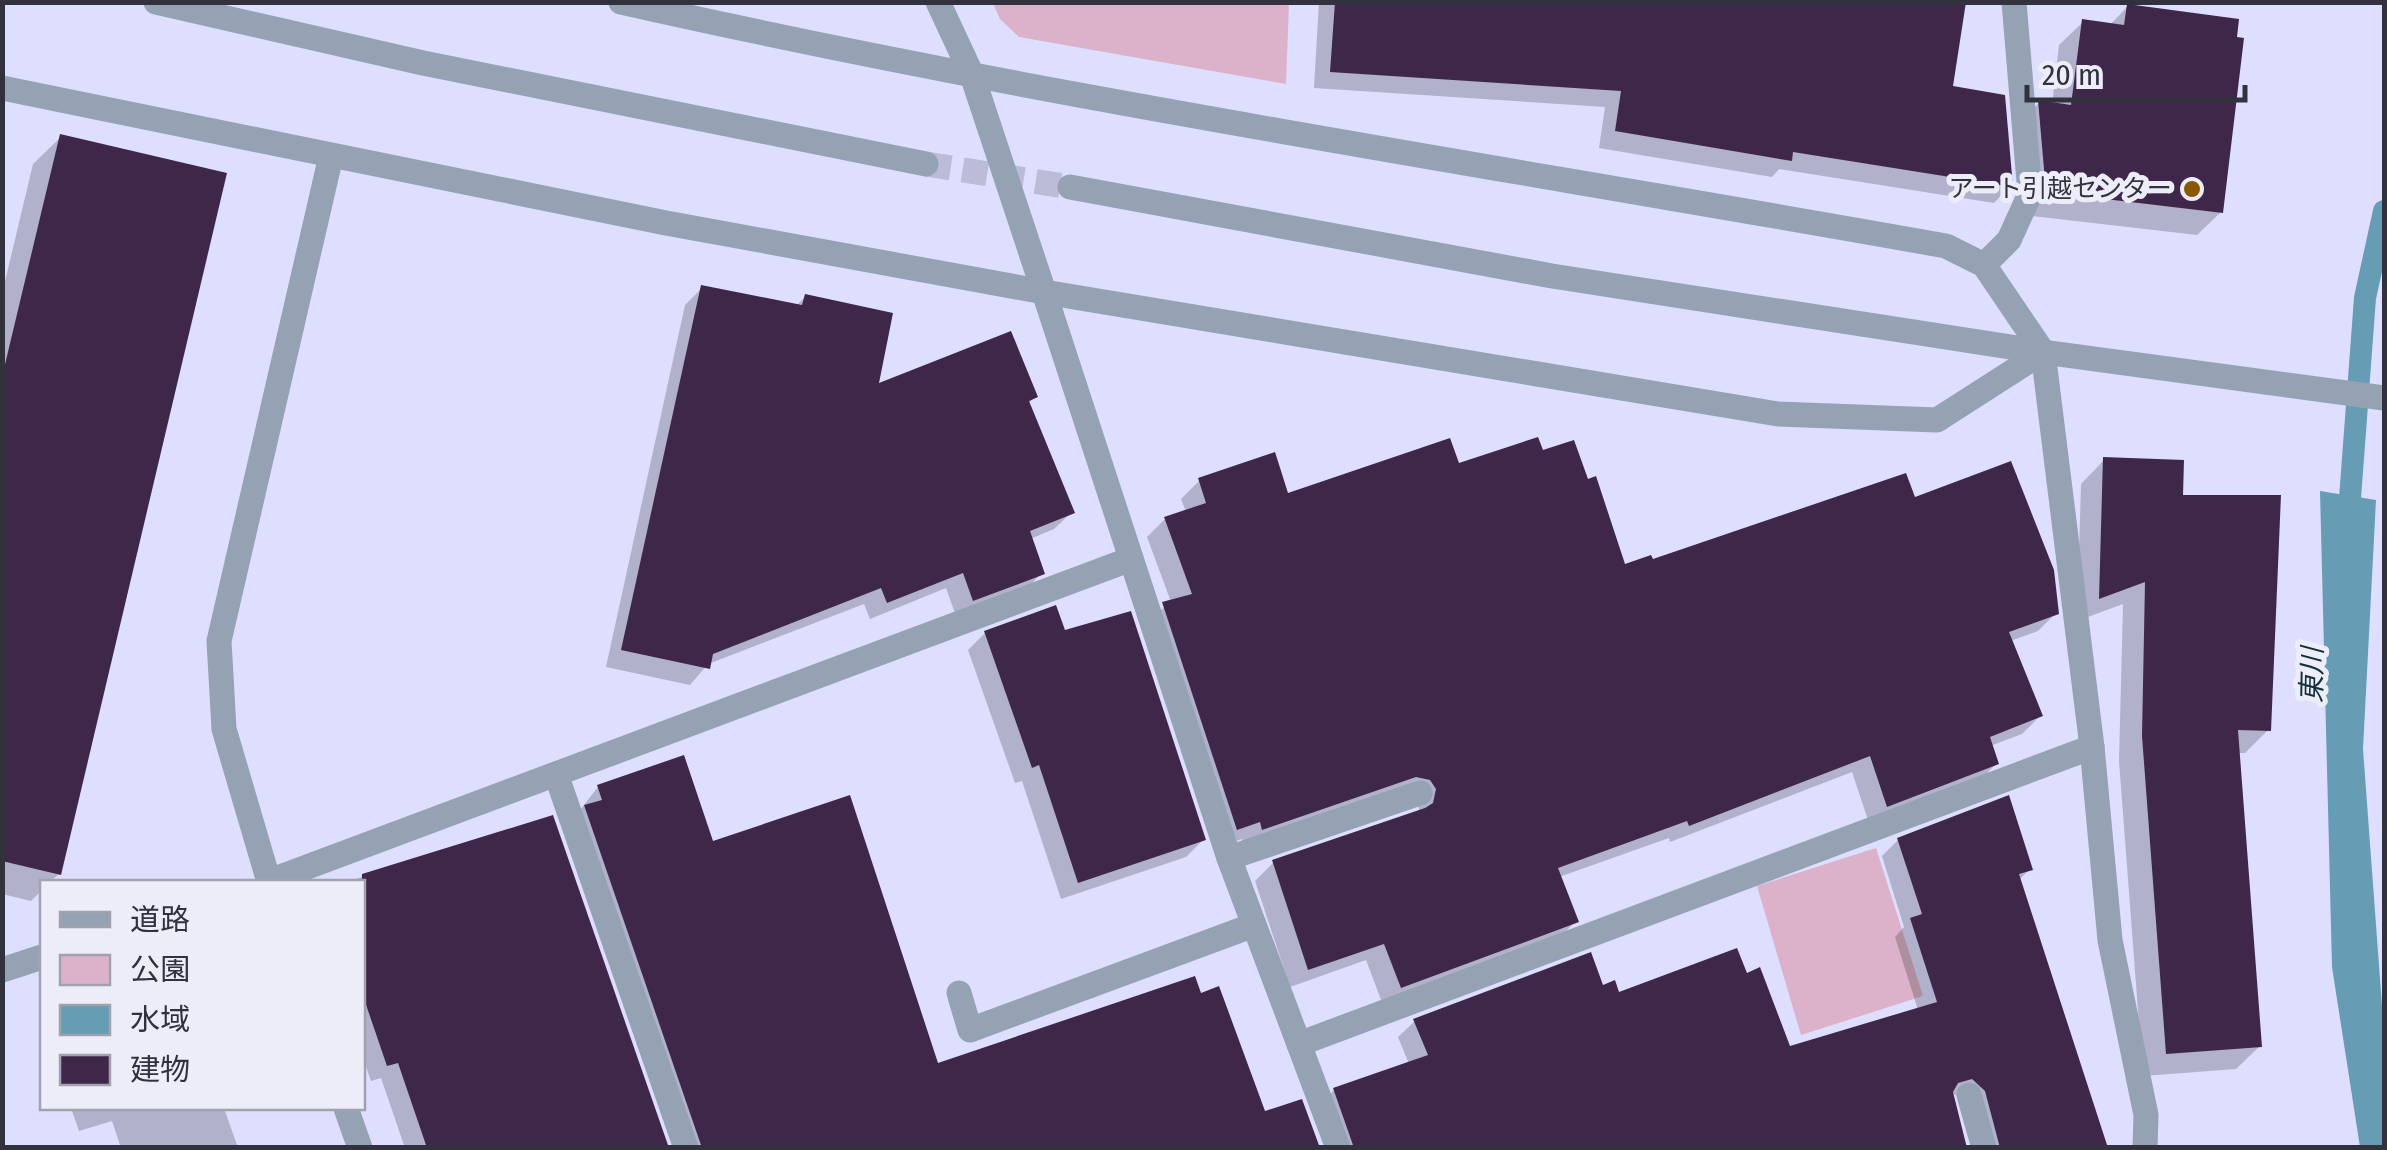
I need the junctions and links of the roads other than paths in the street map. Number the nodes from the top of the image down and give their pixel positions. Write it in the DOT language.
graph roads {
  1 [pos="156,2"];
  2 [pos="621,2"];
  3 [pos="938,2"];
  4 [pos="2014,2"];
  5 [pos="972,75"];
  6 [pos="2,88"];
  7 [pos="332,156"];
  8 [pos="926,164"];
  9 [pos="1070,187"];
  10 [pos="1984,265"];
  11 [pos="1044,292"];
  12 [pos="2043,352"];
  13 [pos="2384,398"];
  14 [pos="1130,559"];
  15 [pos="2092,747"];
  16 [pos="557,777"];
  17 [pos="1420,792"];
  18 [pos="1229,858"];
  19 [pos="268,880"];
  20 [pos="274,880"];
  21 [pos="1254,925"];
  22 [pos="40,958"];
  23 [pos="2,970"];
  24 [pos="958,994"];
  25 [pos="1299,1044"];
  26 [pos="1969,1095"];
  27 [pos="347,1110"];
  28 [pos="360,1148"];
  29 [pos="686,1148"];
  30 [pos="1338,1148"];
  31 [pos="1984,1148"];
  32 [pos="2145,1148"];
  1 -- 8 [label="street"];
  2 -- 5 [label="street"];
  3 -- 5 [label="street"];
  4 -- 10 [label="street"];
  5 -- 10 [label="street"];
  5 -- 11 [label="street, bridge"];
  6 -- 7 [label="street"];
  7 -- 11 [label="street"];
  7 -- 19 [label="street"];
  9 -- 12 [label="street"];
  10 -- 12 [label="street"];
  11 -- 12 [label="street"];
  11 -- 14 [label="street"];
  12 -- 13 [label="street"];
  12 -- 15 [label="street"];
  14 -- 16 [label="street"];
  14 -- 18 [label="street"];
  15 -- 25 [label="street"];
  15 -- 32 [label="street"];
  16 -- 20 [label="street"];
  16 -- 29 [label="street"];
  17 -- 18 [label="street"];
  18 -- 21 [label="street"];
  21 -- 24 [label="street"];
  21 -- 25 [label="street"];
  22 -- 23 [label="street"];
  25 -- 30 [label="street"];
  26 -- 31 [label="street"];
  27 -- 28 [label="street"];
}
